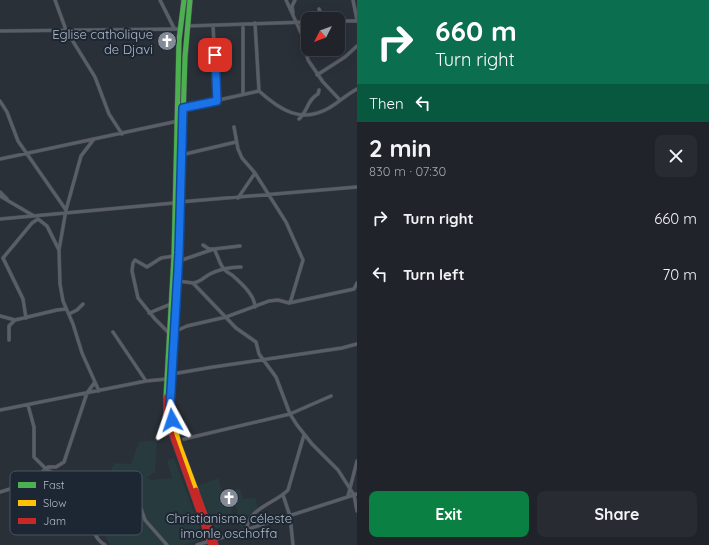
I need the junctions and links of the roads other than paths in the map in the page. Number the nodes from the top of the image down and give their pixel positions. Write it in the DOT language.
graph roads {
  1 [pos="55,0"];
  2 [pos="160,0"];
  3 [pos="183,0"];
  4 [pos="190,0"];
  5 [pos="286,0"];
  6 [pos="295,0"];
  7 [pos="354,0"];
  8 [pos="319,9"];
  9 [pos="320,12"];
  10 [pos="293,14"];
  11 [pos="295,21"];
  12 [pos="301,21"];
  13 [pos="345,21"];
  14 [pos="357,21"];
  15 [pos="255,23"];
  16 [pos="243,24"];
  17 [pos="214,25"];
  18 [pos="187,26"];
  19 [pos="174,28"];
  20 [pos="180,29"];
  21 [pos="66,30"];
  22 [pos="0,31"];
  23 [pos="357,46"];
  24 [pos="317,75"];
  25 [pos="357,89"];
  26 [pos="319,90"];
  27 [pos="259,91"];
  28 [pos="243,94"];
  29 [pos="340,100"];
  30 [pos="0,101"];
  31 [pos="217,101"];
  32 [pos="183,108"];
  33 [pos="303,115"];
  34 [pos="299,118"];
  35 [pos="178,120"];
  36 [pos="234,127"];
  37 [pos="122,134"];
  38 [pos="94,139"];
  39 [pos="236,142"];
  40 [pos="27,153"];
  41 [pos="181,155"];
  42 [pos="0,159"];
  43 [pos="255,173"];
  44 [pos="357,187"];
  45 [pos="0,192"];
  46 [pos="0,196"];
  47 [pos="271,196"];
  48 [pos="238,198"];
  49 [pos="8,200"];
  50 [pos="177,202"];
  51 [pos="66,212"];
  52 [pos="35,216"];
  53 [pos="0,219"];
  54 [pos="38,219"];
  55 [pos="203,245"];
  56 [pos="240,246"];
  57 [pos="214,249"];
  58 [pos="60,250"];
  59 [pos="174,256"];
  60 [pos="3,261"];
  61 [pos="179,261"];
  62 [pos="0,264"];
  63 [pos="241,267"];
  64 [pos="224,270"];
  65 [pos="178,281"];
  66 [pos="193,283"];
  67 [pos="357,283"];
  68 [pos="289,303"];
  69 [pos="83,304"];
  70 [pos="171,304"];
  71 [pos="255,307"];
  72 [pos="66,309"];
  73 [pos="149,313"];
  74 [pos="69,314"];
  75 [pos="0,316"];
  76 [pos="226,317"];
  77 [pos="26,318"];
  78 [pos="15,320"];
  79 [pos="176,331"];
  80 [pos="113,332"];
  81 [pos="170,334"];
  82 [pos="9,340"];
  83 [pos="357,344"];
  84 [pos="263,360"];
  85 [pos="172,374"];
  86 [pos="167,379"];
  87 [pos="146,381"];
  88 [pos="95,382"];
  89 [pos="99,391"];
  90 [pos="87,393"];
  91 [pos="331,396"];
  92 [pos="28,405"];
  93 [pos="0,410"];
  94 [pos="290,414"];
  95 [pos="304,435"];
  96 [pos="184,439"];
  97 [pos="357,461"];
  98 [pos="46,469"];
  99 [pos="44,471"];
  100 [pos="50,471"];
  101 [pos="350,488"];
  102 [pos="10,489"];
  103 [pos="0,492"];
  104 [pos="356,494"];
  105 [pos="283,495"];
  106 [pos="348,496"];
  107 [pos="357,511"];
  108 [pos="142,512"];
  109 [pos="290,516"];
  110 [pos="247,530"];
  111 [pos="96,535"];
  112 [pos="213,543"];
  113 [pos="105,545"];
  114 [pos="167,545"];
  115 [pos="197,545"];
  116 [pos="293,545"];
  1 -- 21 [label="street"];
  2 -- 19 [label="street"];
  3 -- 20 [label="main road"];
  4 -- 18 [label="main road"];
  5 -- 10 [label="street"];
  6 -- 10 [label="street"];
  7 -- 14 [label="street"];
  8 -- 9 [label="street"];
  10 -- 11 [label="street"];
  11 -- 12 [label="street"];
  11 -- 15 [label="street"];
  11 -- 24 [label="street"];
  13 -- 14 [label="street"];
  15 -- 16 [label="street"];
  15 -- 27 [label="street"];
  16 -- 17 [label="street"];
  16 -- 28 [label="street"];
  17 -- 18 [label="street"];
  17 -- 31 [label="street"];
  18 -- 32 [label="main road"];
  19 -- 20 [label="street"];
  19 -- 21 [label="street"];
  20 -- 35 [label="main road"];
  21 -- 22 [label="street"];
  21 -- 37 [label="street"];
  23 -- 24 [label="street"];
  24 -- 29 [label="street"];
  25 -- 29 [label="street"];
  26 -- 33 [label="street"];
  27 -- 28 [label="street"];
  27 -- 33 [label="street"];
  28 -- 31 [label="street"];
  29 -- 33 [label="street"];
  30 -- 40 [label="street"];
  31 -- 32 [label="street"];
  32 -- 41 [label="main road"];
  33 -- 34 [label="street"];
  35 -- 37 [label="street"];
  35 -- 50 [label="main road"];
  36 -- 39 [label="street"];
  37 -- 38 [label="street"];
  38 -- 40 [label="street"];
  38 -- 51 [label="street"];
  39 -- 41 [label="street"];
  39 -- 43 [label="street"];
  40 -- 42 [label="street"];
  40 -- 51 [label="street"];
  41 -- 50 [label="main road"];
  43 -- 47 [label="street"];
  43 -- 48 [label="street"];
  44 -- 47 [label="street"];
  45 -- 49 [label="street"];
  46 -- 49 [label="street"];
  47 -- 48 [label="street"];
  47 -- 68 [label="street"];
  48 -- 50 [label="street"];
  49 -- 52 [label="street"];
  50 -- 51 [label="street"];
  50 -- 59 [label="main road"];
  50 -- 61 [label="main road"];
  51 -- 52 [label="street"];
  51 -- 58 [label="street"];
  52 -- 53 [label="street"];
  52 -- 54 [label="street"];
  54 -- 58 [label="street"];
  54 -- 60 [label="street"];
  55 -- 57 [label="street"];
  56 -- 57 [label="street"];
  57 -- 61 [label="street"];
  57 -- 64 [label="street"];
  58 -- 72 [label="street"];
  59 -- 70 [label="main road"];
  59 -- 73 [label="street"];
  60 -- 62 [label="street"];
  60 -- 77 [label="street"];
  61 -- 65 [label="main road"];
  63 -- 64 [label="street"];
  64 -- 66 [label="street"];
  64 -- 71 [label="street"];
  65 -- 66 [label="street"];
  65 -- 79 [label="main road"];
  66 -- 76 [label="street"];
  67 -- 68 [label="street"];
  68 -- 71 [label="street"];
  69 -- 74 [label="street"];
  70 -- 73 [label="street"];
  70 -- 81 [label="main road"];
  71 -- 76 [label="street"];
  72 -- 74 [label="street"];
  72 -- 77 [label="street"];
  73 -- 81 [label="street"];
  74 -- 88 [label="street"];
  75 -- 78 [label="street"];
  76 -- 79 [label="street"];
  76 -- 84 [label="street"];
  77 -- 78 [label="street"];
  78 -- 82 [label="street"];
  79 -- 85 [label="main road"];
  80 -- 87 [label="street"];
  81 -- 86 [label="main road"];
  83 -- 84 [label="street"];
  84 -- 85 [label="street"];
  84 -- 94 [label="street"];
  85 -- 112 [label="main road"];
  86 -- 87 [label="street"];
  86 -- 112 [label="main road"];
  87 -- 89 [label="street"];
  88 -- 89 [label="street"];
  88 -- 90 [label="street"];
  89 -- 90 [label="street"];
  90 -- 92 [label="street"];
  90 -- 98 [label="street"];
  91 -- 94 [label="street"];
  92 -- 93 [label="street"];
  92 -- 98 [label="street"];
  94 -- 95 [label="street"];
  94 -- 96 [label="street"];
  95 -- 101 [label="street"];
  95 -- 105 [label="street"];
  97 -- 101 [label="street"];
  98 -- 99 [label="street"];
  98 -- 100 [label="street"];
  101 -- 104 [label="street"];
  101 -- 106 [label="street"];
  102 -- 103 [label="street"];
  104 -- 106 [label="street"];
  104 -- 107 [label="street"];
  105 -- 109 [label="street"];
  105 -- 110 [label="street"];
  106 -- 109 [label="street"];
  108 -- 114 [label="street"];
  109 -- 110 [label="street"];
  109 -- 116 [label="street"];
  110 -- 112 [label="street"];
  111 -- 113 [label="street"];
  112 -- 115 [label="street"];
}
